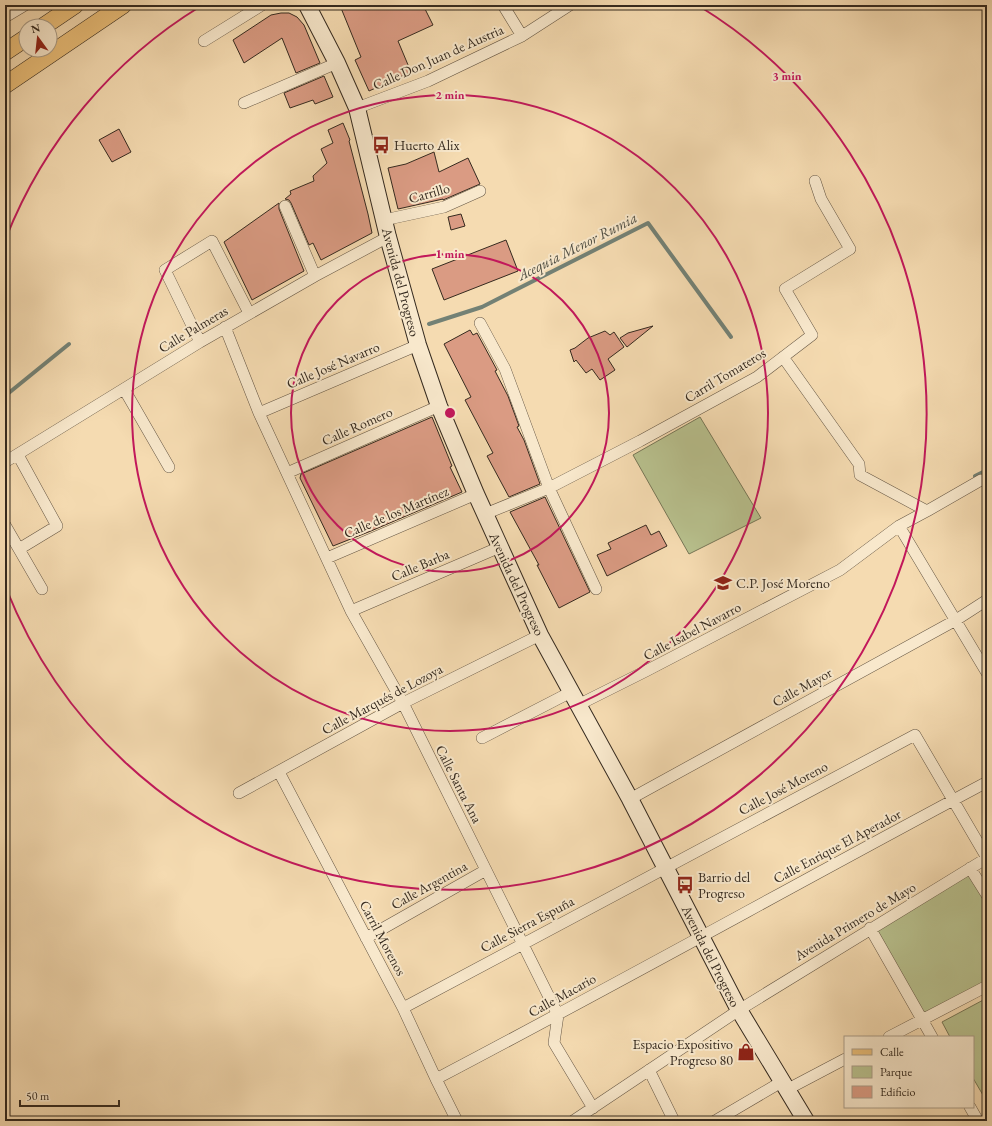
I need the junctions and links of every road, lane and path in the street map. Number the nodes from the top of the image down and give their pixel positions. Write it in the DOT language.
graph roads {
  1 [pos="25,5"];
  2 [pos="75,5"];
  3 [pos="124,5"];
  4 [pos="262,5"];
  5 [pos="503,5"];
  6 [pos="570,5"];
  7 [pos="311,7"];
  8 [pos="5,17"];
  9 [pos="56,18"];
  10 [pos="522,36"];
  11 [pos="204,41"];
  12 [pos="18,43"];
  13 [pos="5,52"];
  14 [pos="337,63"];
  15 [pos="5,85"];
  16 [pos="244,103"];
  17 [pos="357,108"];
  18 [pos="815,181"];
  19 [pos="480,191"];
  20 [pos="285,206"];
  21 [pos="384,220"];
  22 [pos="388,237"];
  23 [pos="315,276"];
  24 [pos="249,313"];
  25 [pos="480,323"];
  26 [pos="225,327"];
  27 [pos="200,342"];
  28 [pos="418,345"];
  29 [pos="783,357"];
  30 [pos="124,389"];
  31 [pos="439,406"];
  32 [pos="259,413"];
  33 [pos="18,455"];
  34 [pos="5,462"];
  35 [pos="169,467"];
  36 [pos="287,473"];
  37 [pos="981,480"];
  38 [pos="549,488"];
  39 [pos="476,494"];
  40 [pos="928,511"];
  41 [pos="485,514"];
  42 [pos="5,525"];
  43 [pos="899,526"];
  44 [pos="500,547"];
  45 [pos="20,549"];
  46 [pos="327,558"];
  47 [pos="42,589"];
  48 [pos="596,589"];
  49 [pos="987,600"];
  50 [pos="352,611"];
  51 [pos="956,620"];
  52 [pos="540,635"];
  53 [pos="987,673"];
  54 [pos="575,699"];
  55 [pos="402,703"];
  56 [pos="482,738"];
  57 [pos="279,772"];
  58 [pos="987,782"];
  59 [pos="239,793"];
  60 [pos="630,799"];
  61 [pos="954,800"];
  62 [pos="987,858"];
  63 [pos="665,867"];
  64 [pos="970,868"];
  65 [pos="486,870"];
  66 [pos="987,895"];
  67 [pos="870,928"];
  68 [pos="701,936"];
  69 [pos="366,938"];
  70 [pos="524,947"];
  71 [pos="987,986"];
  72 [pos="403,1008"];
  73 [pos="739,1010"];
  74 [pos="558,1015"];
  75 [pos="923,1019"];
  76 [pos="891,1036"];
  77 [pos="932,1036"];
  78 [pos="844,1059"];
  79 [pos="649,1070"];
  80 [pos="436,1079"];
  81 [pos="785,1085"];
  82 [pos="592,1108"];
  83 [pos="971,1108"];
  84 [pos="457,1121"];
  85 [pos="573,1121"];
  86 [pos="674,1121"];
  87 [pos="715,1121"];
  88 [pos="806,1121"];
  89 [pos="978,1121"];
  1 -- 8 [label="street"];
  2 -- 9 [label="main road"];
  3 -- 15 [label="main road"];
  4 -- 11 [label="street"];
  5 -- 10 [label="street"];
  6 -- 10 [label="street, Calle Don Juan de Austria"];
  7 -- 14 [label="main road, Avenida del Progreso"];
  10 -- 17 [label="street, Calle Don Juan de Austria"];
  12 -- 13 [label="main road"];
  14 -- 16 [label="street"];
  14 -- 17 [label="main road, Avenida del Progreso"];
  17 -- 21 [label="main road, Avenida del Progreso"];
  18 -- 29 [label="street, Carril Tomateros"];
  19 -- 21 [label="street, Carrillo"];
  20 -- 23 [label="street"];
  21 -- 22 [label="main road, Avenida del Progreso"];
  22 -- 23 [label="street, Calle Palmeras"];
  22 -- 28 [label="main road, Avenida del Progreso"];
  23 -- 24 [label="street, Calle Palmeras"];
  24 -- 26 [label="street, Calle Palmeras"];
  24 -- 27 [label="street"];
  25 -- 38 [label="street"];
  26 -- 27 [label="street, Calle Palmeras"];
  26 -- 32 [label="street, Calle Santa Ana"];
  27 -- 30 [label="street, Calle Palmeras"];
  28 -- 31 [label="main road, Avenida del Progreso"];
  28 -- 32 [label="street, Calle José Navarro"];
  29 -- 38 [label="street, Carril Tomateros"];
  29 -- 40 [label="street"];
  30 -- 33 [label="street, Calle Palmeras"];
  30 -- 35 [label="street"];
  31 -- 36 [label="street, Calle Romero"];
  31 -- 39 [label="main road, Avenida del Progreso"];
  32 -- 36 [label="street, Calle Santa Ana"];
  33 -- 34 [label="street, Calle Palmeras"];
  33 -- 45 [label="street"];
  36 -- 46 [label="street, Calle Santa Ana"];
  37 -- 40 [label="street, Calle Isabel Navarro"];
  38 -- 41 [label="street, Carril Tomateros"];
  38 -- 48 [label="street"];
  39 -- 41 [label="main road, Avenida del Progreso"];
  39 -- 46 [label="street, Calle de los Martínez"];
  40 -- 43 [label="street, Calle Isabel Navarro"];
  41 -- 44 [label="main road, Avenida del Progreso"];
  42 -- 45 [label="street"];
  43 -- 51 [label="street"];
  43 -- 54 [label="street, Calle Isabel Navarro"];
  44 -- 50 [label="street, Calle Barba"];
  44 -- 52 [label="main road, Avenida del Progreso"];
  45 -- 47 [label="street"];
  46 -- 50 [label="street, Calle Santa Ana"];
  49 -- 51 [label="street, Calle Mayor"];
  50 -- 55 [label="street, Calle Santa Ana"];
  51 -- 53 [label="street"];
  51 -- 60 [label="street, Calle Mayor"];
  52 -- 54 [label="main road, Avenida del Progreso"];
  52 -- 55 [label="street, Calle Marqués de Lozoya"];
  54 -- 56 [label="street, Calle Isabel Navarro"];
  54 -- 60 [label="main road, Avenida del Progreso"];
  55 -- 57 [label="street, Calle Marqués de Lozoya"];
  55 -- 65 [label="street, Calle Santa Ana"];
  57 -- 59 [label="street, Calle Marqués de Lozoya"];
  57 -- 69 [label="street, Carril Morenos"];
  58 -- 61 [label="street, Calle Enrique El Aperador"];
  60 -- 63 [label="main road, Avenida del Progreso"];
  61 -- 62 [label="street"];
  61 -- 63 [label="street, Calle José Moreno"];
  61 -- 68 [label="street, Calle Enrique El Aperador"];
  62 -- 64 [label="street, Avenida Primero de Mayo"];
  63 -- 68 [label="main road, Avenida del Progreso"];
  63 -- 70 [label="street, Calle Sierra Espuña"];
  64 -- 66 [label="street"];
  64 -- 67 [label="street, Avenida Primero de Mayo"];
  65 -- 69 [label="street, Calle Argentina"];
  65 -- 70 [label="street, Calle Santa Ana"];
  67 -- 73 [label="street, Avenida Primero de Mayo"];
  67 -- 75 [label="street"];
  68 -- 73 [label="main road, Avenida del Progreso"];
  68 -- 74 [label="street, Calle Macario"];
  69 -- 72 [label="street, Carril Morenos"];
  70 -- 72 [label="street, Calle Sierra Espuña"];
  70 -- 74 [label="street, Calle Santa Ana"];
  71 -- 75 [label="street"];
  72 -- 80 [label="street, Carril Morenos"];
  73 -- 79 [label="street, Avenida Primero de Mayo"];
  73 -- 81 [label="main road, Avenida del Progreso"];
  74 -- 80 [label="street, Calle Macario"];
  74 -- 82 [label="street"];
  75 -- 76 [label="street"];
  75 -- 77 [label="street"];
  78 -- 81 [label="street"];
  79 -- 82 [label="street, Avenida Primero de Mayo"];
  79 -- 86 [label="street"];
  80 -- 84 [label="street, Carril Morenos"];
  81 -- 87 [label="street"];
  81 -- 88 [label="main road, Avenida del Progreso"];
  82 -- 85 [label="street, Avenida Primero de Mayo"];
  83 -- 89 [label="street"];
}
